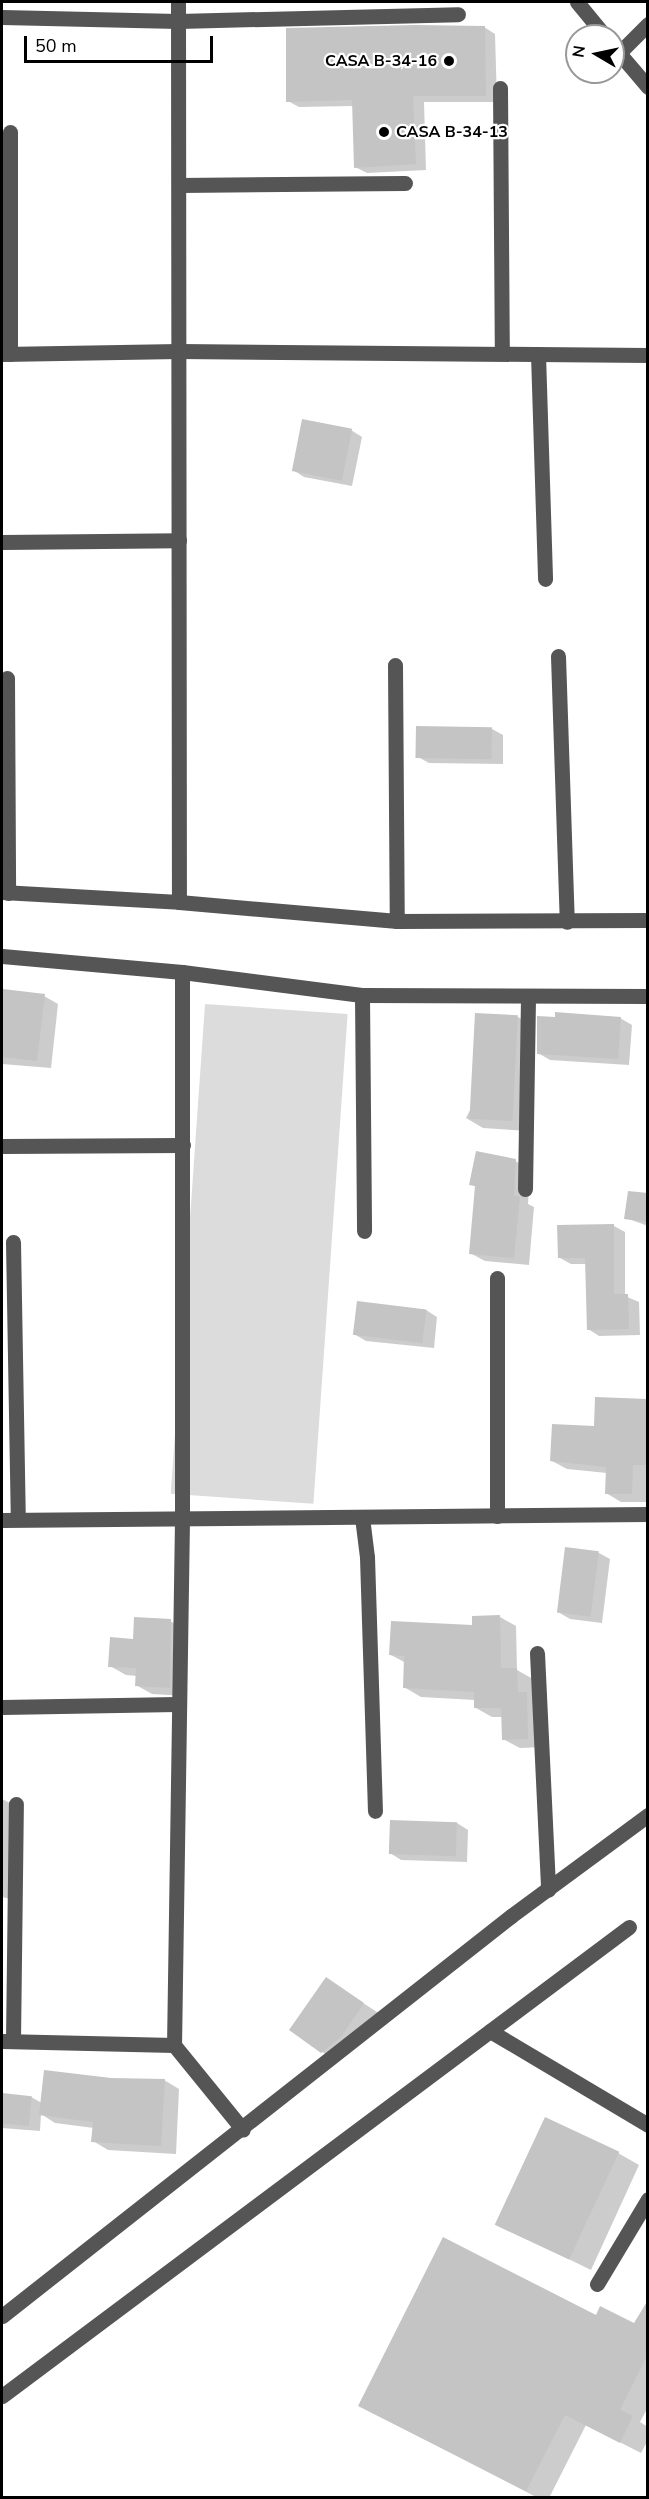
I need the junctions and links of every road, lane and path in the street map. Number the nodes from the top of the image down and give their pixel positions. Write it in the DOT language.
graph roads {
  1 [pos="178,2"];
  2 [pos="577,2"];
  3 [pos="458,14"];
  4 [pos="2,17"];
  5 [pos="178,21"];
  6 [pos="595,24"];
  7 [pos="648,24"];
  8 [pos="625,42"];
  9 [pos="625,60"];
  10 [pos="648,87"];
  11 [pos="500,88"];
  12 [pos="10,132"];
  13 [pos="405,183"];
  14 [pos="179,185"];
  15 [pos="179,351"];
  16 [pos="502,353"];
  17 [pos="6,354"];
  18 [pos="538,354"];
  19 [pos="648,355"];
  20 [pos="179,540"];
  21 [pos="2,542"];
  22 [pos="545,579"];
  23 [pos="558,656"];
  24 [pos="395,665"];
  25 [pos="7,678"];
  26 [pos="5,892"];
  27 [pos="179,902"];
  28 [pos="648,920"];
  29 [pos="397,921"];
  30 [pos="567,922"];
  31 [pos="2,956"];
  32 [pos="182,972"];
  33 [pos="362,995"];
  34 [pos="648,996"];
  35 [pos="528,998"];
  36 [pos="183,1145"];
  37 [pos="2,1146"];
  38 [pos="525,1189"];
  39 [pos="364,1231"];
  40 [pos="13,1242"];
  41 [pos="497,1278"];
  42 [pos="648,1514"];
  43 [pos="497,1516"];
  44 [pos="362,1517"];
  45 [pos="18,1519"];
  46 [pos="2,1520"];
  47 [pos="182,1520"];
  48 [pos="537,1653"];
  49 [pos="177,1704"];
  50 [pos="2,1707"];
  51 [pos="16,1804"];
  52 [pos="375,1811"];
  53 [pos="648,1815"];
  54 [pos="548,1890"];
  55 [pos="629,1927"];
  56 [pos="490,2031"];
  57 [pos="7,2041"];
  58 [pos="174,2045"];
  59 [pos="648,2125"];
  60 [pos="243,2130"];
  61 [pos="648,2199"];
  62 [pos="597,2284"];
  63 [pos="2,2316"];
  64 [pos="2,2396"];
  1 -- 5 [label="street"];
  2 -- 6 [label="street"];
  3 -- 5 [label="street"];
  4 -- 5 [label="street"];
  5 -- 14 [label="street"];
  7 -- 8 [label="street"];
  9 -- 10 [label="street"];
  11 -- 16 [label="street"];
  12 -- 17 [label="street"];
  13 -- 14 [label="street"];
  14 -- 15 [label="street"];
  15 -- 16 [label="street"];
  15 -- 17 [label="street"];
  15 -- 20 [label="street"];
  16 -- 18 [label="street"];
  18 -- 19 [label="street"];
  18 -- 22 [label="street"];
  20 -- 21 [label="street"];
  20 -- 27 [label="street"];
  23 -- 30 [label="street"];
  24 -- 29 [label="street"];
  25 -- 26 [label="street"];
  26 -- 27 [label="street"];
  27 -- 29 [label="street"];
  28 -- 30 [label="street"];
  29 -- 30 [label="street"];
  31 -- 32 [label="street"];
  32 -- 33 [label="street"];
  32 -- 36 [label="street"];
  33 -- 35 [label="street"];
  33 -- 39 [label="street"];
  34 -- 35 [label="street"];
  35 -- 38 [label="street"];
  36 -- 37 [label="street"];
  36 -- 47 [label="street"];
  40 -- 45 [label="street"];
  41 -- 43 [label="street"];
  42 -- 43 [label="street"];
  43 -- 44 [label="street"];
  44 -- 47 [label="street"];
  44 -- 52 [label="street"];
  45 -- 46 [label="street"];
  45 -- 47 [label="street"];
  47 -- 49 [label="street"];
  48 -- 54 [label="street"];
  49 -- 50 [label="street"];
  49 -- 58 [label="street"];
  51 -- 57 [label="street"];
  53 -- 54 [label="street"];
  54 -- 60 [label="street"];
  55 -- 56 [label="street"];
  56 -- 59 [label="street"];
  56 -- 64 [label="street"];
  57 -- 58 [label="street"];
  58 -- 60 [label="street"];
  60 -- 63 [label="street"];
  61 -- 62 [label="street"];
}
